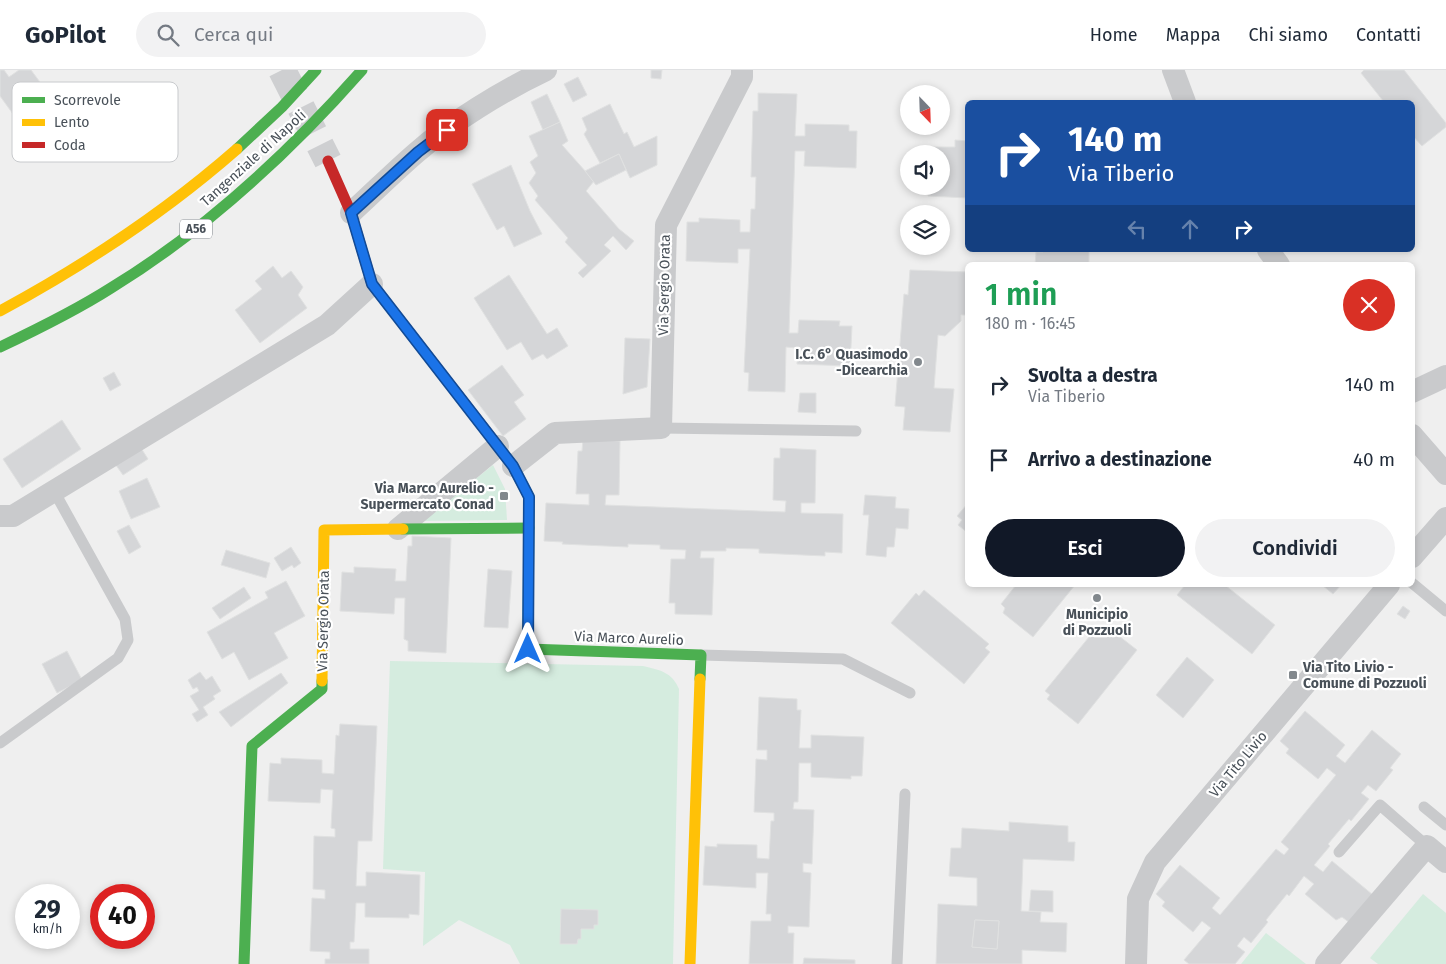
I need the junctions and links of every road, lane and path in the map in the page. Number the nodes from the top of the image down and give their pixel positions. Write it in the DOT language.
graph roads {
  1 [pos="316,70"];
  2 [pos="362,70"];
  3 [pos="546,70"];
  4 [pos="742,70"];
  5 [pos="1173,70"];
  6 [pos="1184,100"];
  7 [pos="328,161"];
  8 [pos="351,213"];
  9 [pos="372,284"];
  10 [pos="0,311"];
  11 [pos="0,347"];
  12 [pos="1446,376"];
  13 [pos="1415,391"];
  14 [pos="661,428"];
  15 [pos="856,431"];
  16 [pos="1415,438"];
  17 [pos="498,446"];
  18 [pos="513,466"];
  19 [pos="1446,474"];
  20 [pos="54,490"];
  21 [pos="0,516"];
  22 [pos="1446,518"];
  23 [pos="529,528"];
  24 [pos="398,529"];
  25 [pos="1415,554"];
  26 [pos="1415,585"];
  27 [pos="1387,587"];
  28 [pos="1446,611"];
  29 [pos="701,655"];
  30 [pos="910,693"];
  31 [pos="0,743"];
  32 [pos="905,794"];
  33 [pos="1424,807"];
  34 [pos="1446,825"];
  35 [pos="1427,846"];
  36 [pos="1339,852"];
  37 [pos="1446,862"];
  38 [pos="244,964"];
  39 [pos="690,964"];
  40 [pos="897,964"];
  41 [pos="1136,964"];
  42 [pos="1326,964"];
  1 -- 10 [label="main road, Tangenziale di Napoli / A56"];
  2 -- 11 [label="main road, Tangenziale di Napoli / A56"];
  3 -- 8 [label="street"];
  4 -- 14 [label="street, Via Sergio Orata"];
  5 -- 6 [label="street"];
  7 -- 8 [label="main road, Via Marco Aurelio"];
  8 -- 9 [label="main road, Via Marco Aurelio"];
  9 -- 17 [label="main road, Via Marco Aurelio"];
  9 -- 20 [label="street"];
  12 -- 13 [label="street"];
  14 -- 15 [label="lane"];
  14 -- 18 [label="street"];
  16 -- 19 [label="street"];
  17 -- 18 [label="main road, Via Marco Aurelio"];
  17 -- 24 [label="street"];
  18 -- 23 [label="main road, Via Marco Aurelio"];
  20 -- 21 [label="street"];
  20 -- 31 [label="lane"];
  22 -- 25 [label="street"];
  23 -- 24 [label="main road, Via Sergio Orata"];
  23 -- 29 [label="main road, Via Marco Aurelio"];
  24 -- 38 [label="main road, Via Sergio Orata"];
  26 -- 28 [label="lane"];
  27 -- 41 [label="street, Via Tito Livio"];
  29 -- 30 [label="lane"];
  29 -- 39 [label="main road, Via Marco Aurelio"];
  32 -- 40 [label="lane"];
  33 -- 34 [label="lane"];
  35 -- 36 [label="lane"];
  35 -- 37 [label="street"];
  35 -- 42 [label="street"];
}
